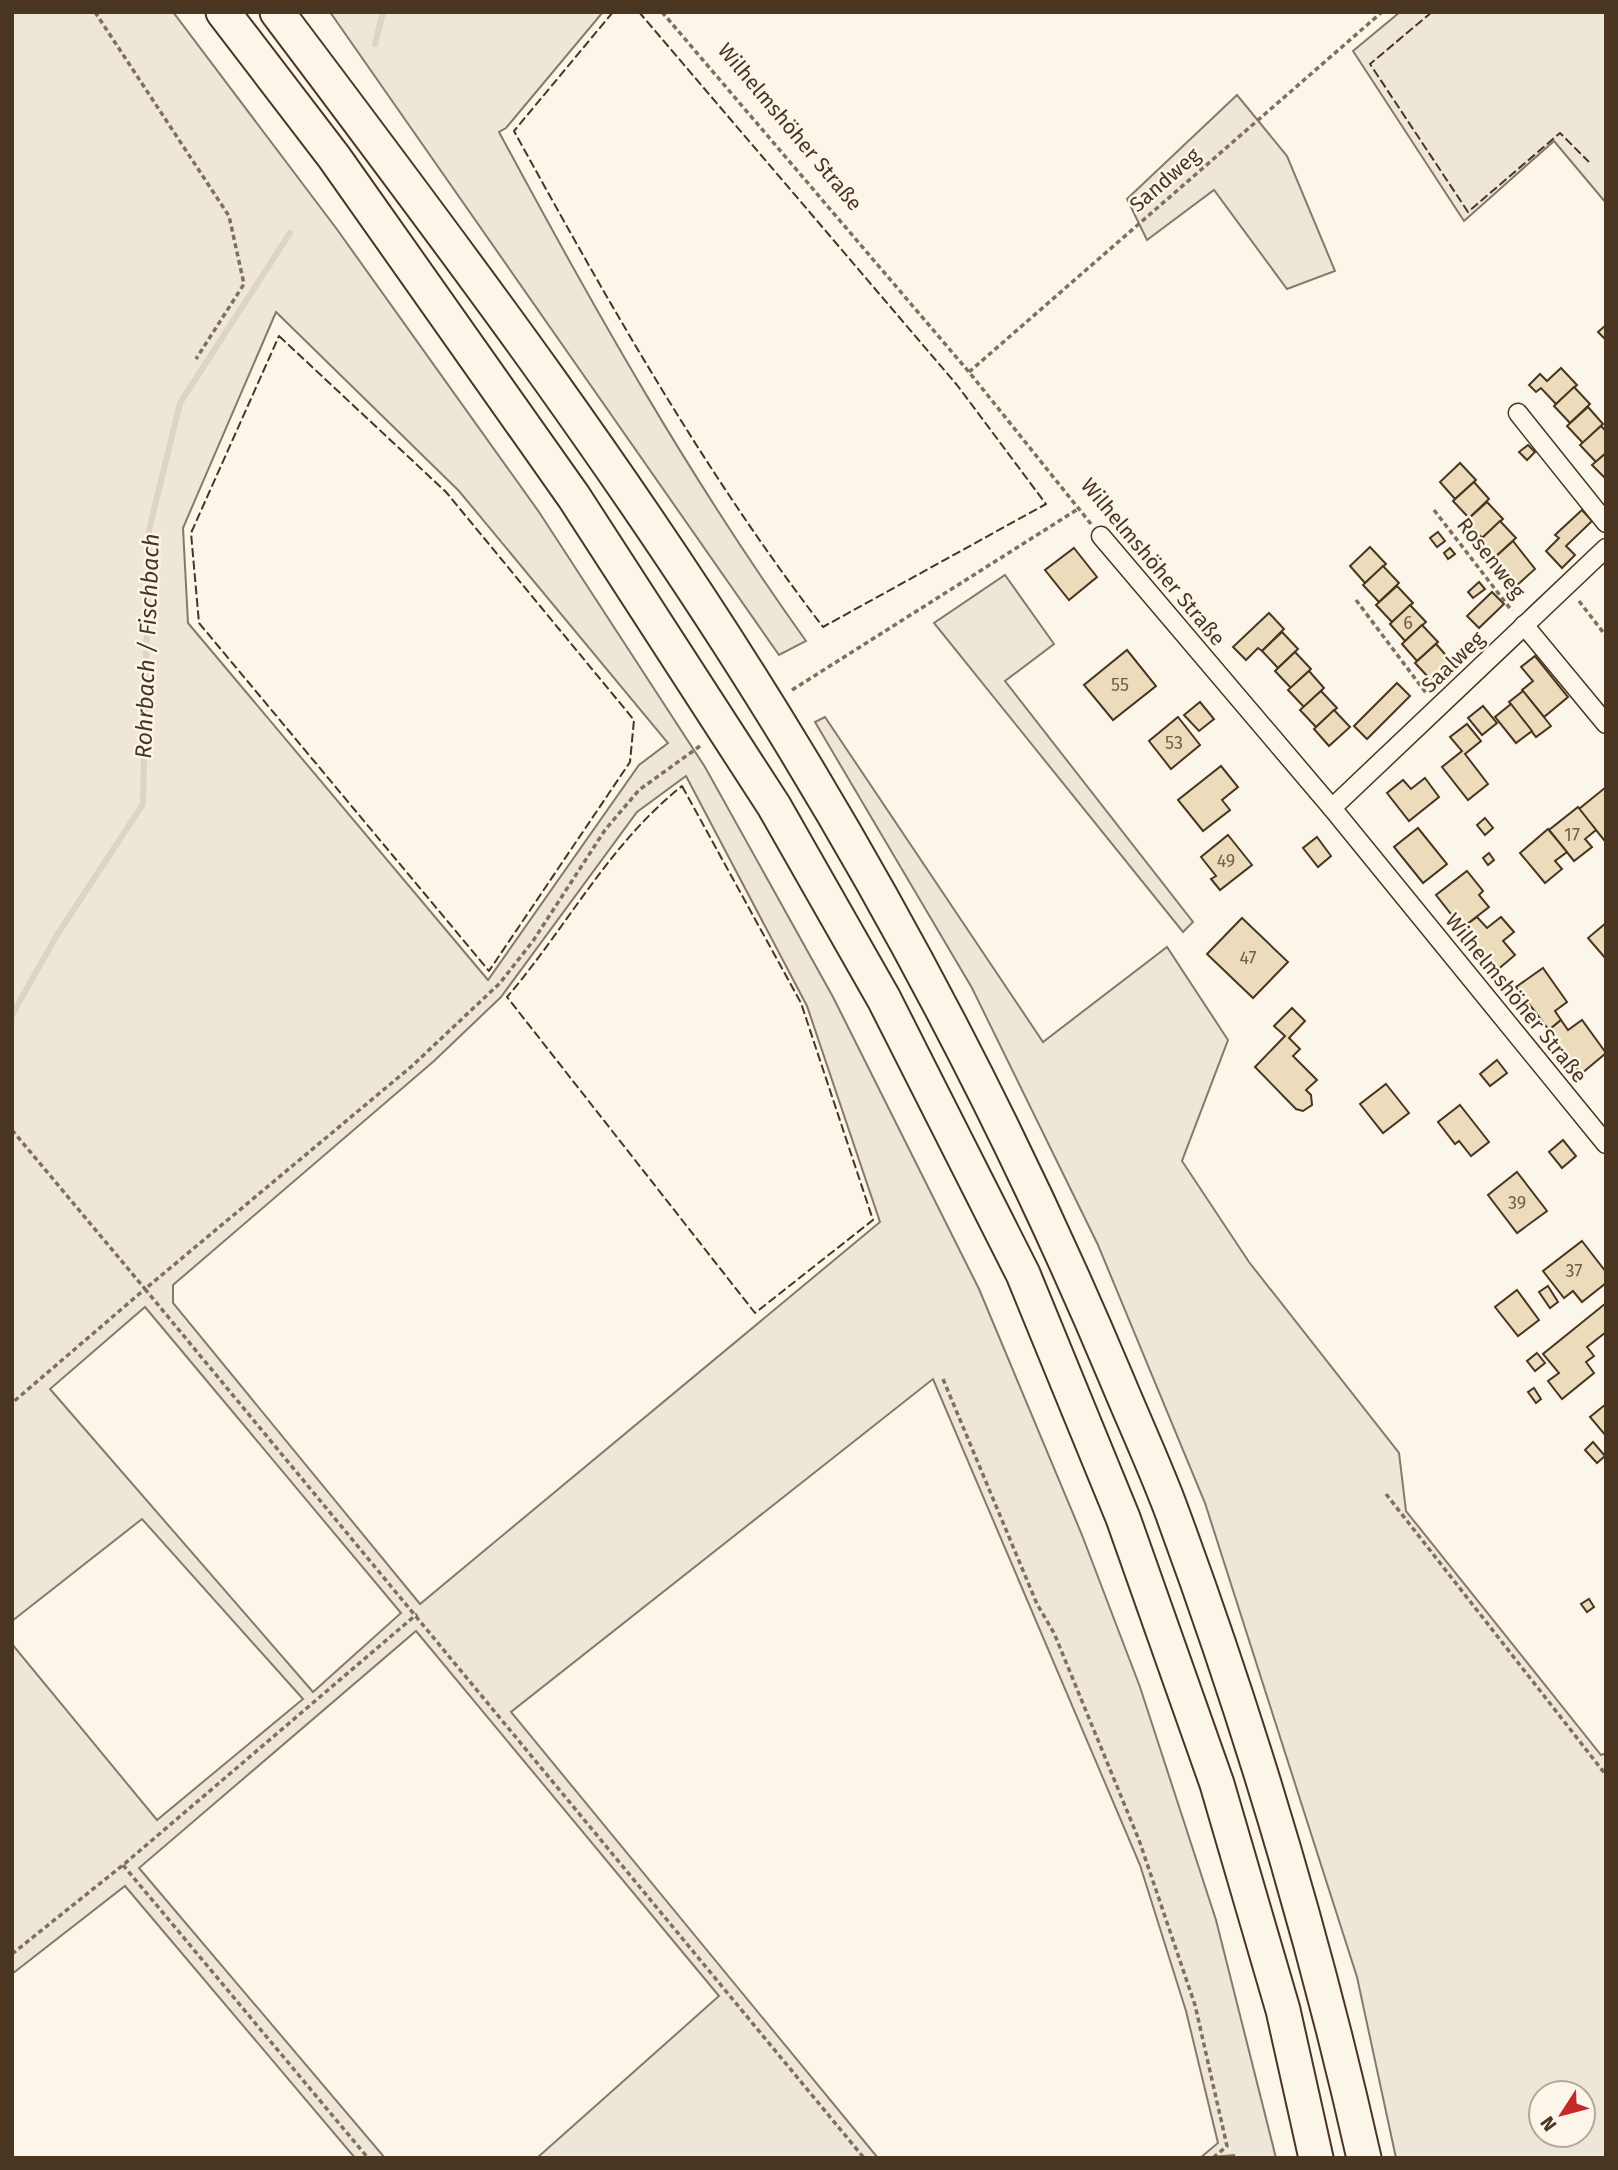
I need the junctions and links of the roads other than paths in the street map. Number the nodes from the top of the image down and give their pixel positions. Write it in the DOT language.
graph roads {
  1 [pos="223,12"];
  2 [pos="277,12"];
  3 [pos="1518,413"];
  4 [pos="1606,523"];
  5 [pos="1101,536"];
  6 [pos="1606,548"];
  7 [pos="1524,625"];
  8 [pos="1606,724"];
  9 [pos="1332,808"];
  10 [pos="1606,1144"];
  11 [pos="1316,2158"];
  12 [pos="1364,2158"];
  1 -- 11 [label="highway"];
  2 -- 12 [label="highway"];
  3 -- 4 [label="street"];
  5 -- 9 [label="street, Wilhelmshöher Straße"];
  6 -- 7 [label="street, Saalweg"];
  7 -- 8 [label="street"];
  7 -- 9 [label="street, Saalweg"];
  9 -- 10 [label="street, Wilhelmshöher Straße"];
}
